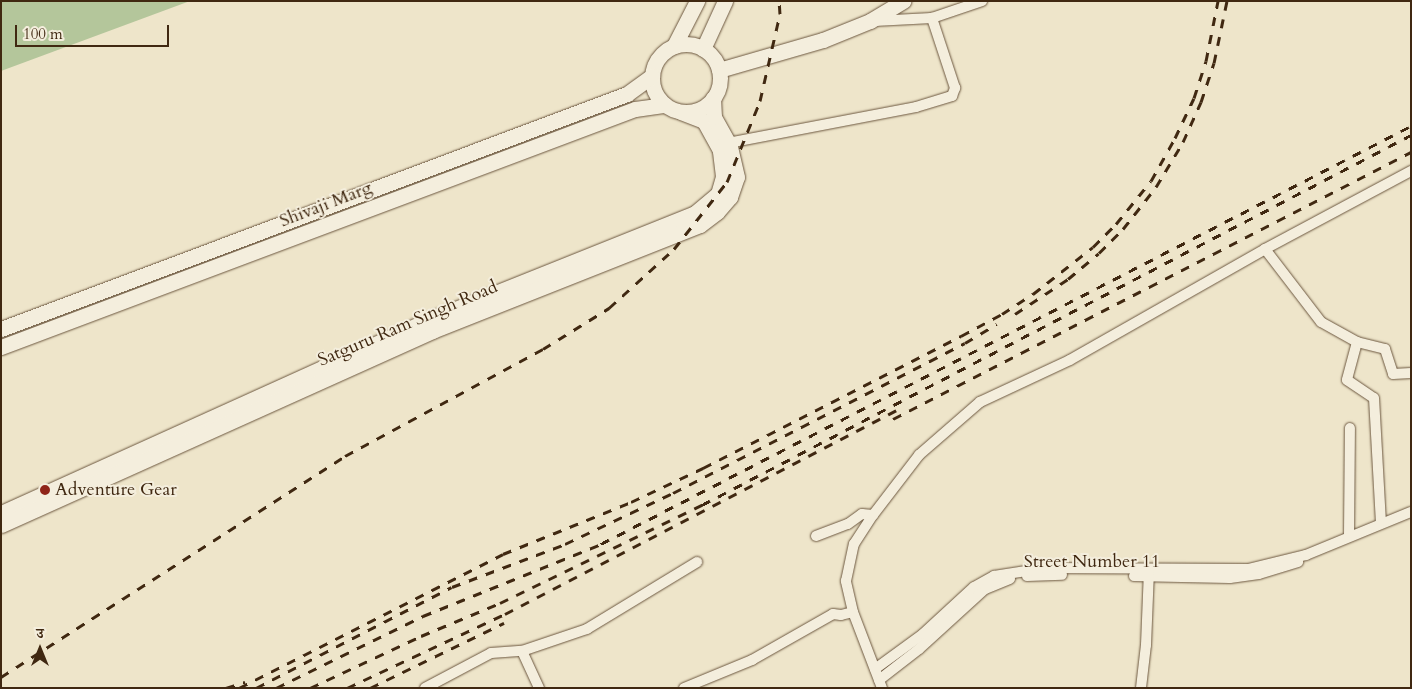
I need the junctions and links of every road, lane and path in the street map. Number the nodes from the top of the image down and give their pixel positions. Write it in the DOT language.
graph roads {
  1 [pos="697,1"];
  2 [pos="725,1"];
  3 [pos="982,1"];
  4 [pos="900,2"];
  5 [pos="932,18"];
  6 [pos="870,21"];
  7 [pos="674,46"];
  8 [pos="703,49"];
  9 [pos="719,70"];
  10 [pos="652,76"];
  11 [pos="714,98"];
  12 [pos="665,106"];
  13 [pos="681,112"];
  14 [pos="728,143"];
  15 [pos="1411,171"];
  16 [pos="1265,249"];
  17 [pos="1,329"];
  18 [pos="1357,342"];
  19 [pos="1,347"];
  20 [pos="1411,373"];
  21 [pos="1350,428"];
  22 [pos="1411,512"];
  23 [pos="1,513"];
  24 [pos="873,515"];
  25 [pos="1381,523"];
  26 [pos="1,525"];
  27 [pos="816,536"];
  28 [pos="1349,536"];
  29 [pos="697,562"];
  30 [pos="1149,573"];
  31 [pos="853,612"];
  32 [pos="522,651"];
  33 [pos="875,669"];
  34 [pos="880,684"];
  35 [pos="425,688"];
  36 [pos="539,688"];
  37 [pos="684,688"];
  38 [pos="1141,688"];
  1 -- 7 [label="street"];
  2 -- 8 [label="street"];
  3 -- 5 [label="street"];
  4 -- 6 [label="street"];
  5 -- 6 [label="street"];
  5 -- 14 [label="street"];
  6 -- 9 [label="street"];
  7 -- 8 [label="street"];
  7 -- 10 [label="street"];
  8 -- 9 [label="street"];
  9 -- 11 [label="street"];
  10 -- 12 [label="street"];
  10 -- 17 [label="street, Shivaji Marg"];
  11 -- 13 [label="street"];
  11 -- 14 [label="street, Satguru Ram Singh Road"];
  12 -- 13 [label="street"];
  12 -- 19 [label="street, Shivaji Marg"];
  13 -- 23 [label="street, Satguru Ram Singh Road"];
  14 -- 26 [label="street, Satguru Ram Singh Road"];
  15 -- 16 [label="street"];
  16 -- 18 [label="street"];
  16 -- 24 [label="street"];
  18 -- 20 [label="street"];
  18 -- 25 [label="street"];
  21 -- 28 [label="street"];
  22 -- 25 [label="street, Street Number 11"];
  24 -- 27 [label="street"];
  24 -- 31 [label="street"];
  25 -- 28 [label="street, Street Number 11"];
  28 -- 30 [label="street, Street Number 11"];
  29 -- 32 [label="street"];
  30 -- 33 [label="street, Street Number 11"];
  30 -- 34 [label="street, Street Number 11"];
  30 -- 38 [label="street"];
  31 -- 33 [label="street"];
  31 -- 37 [label="street"];
  32 -- 35 [label="street"];
  32 -- 36 [label="street"];
  33 -- 34 [label="street"];
}
